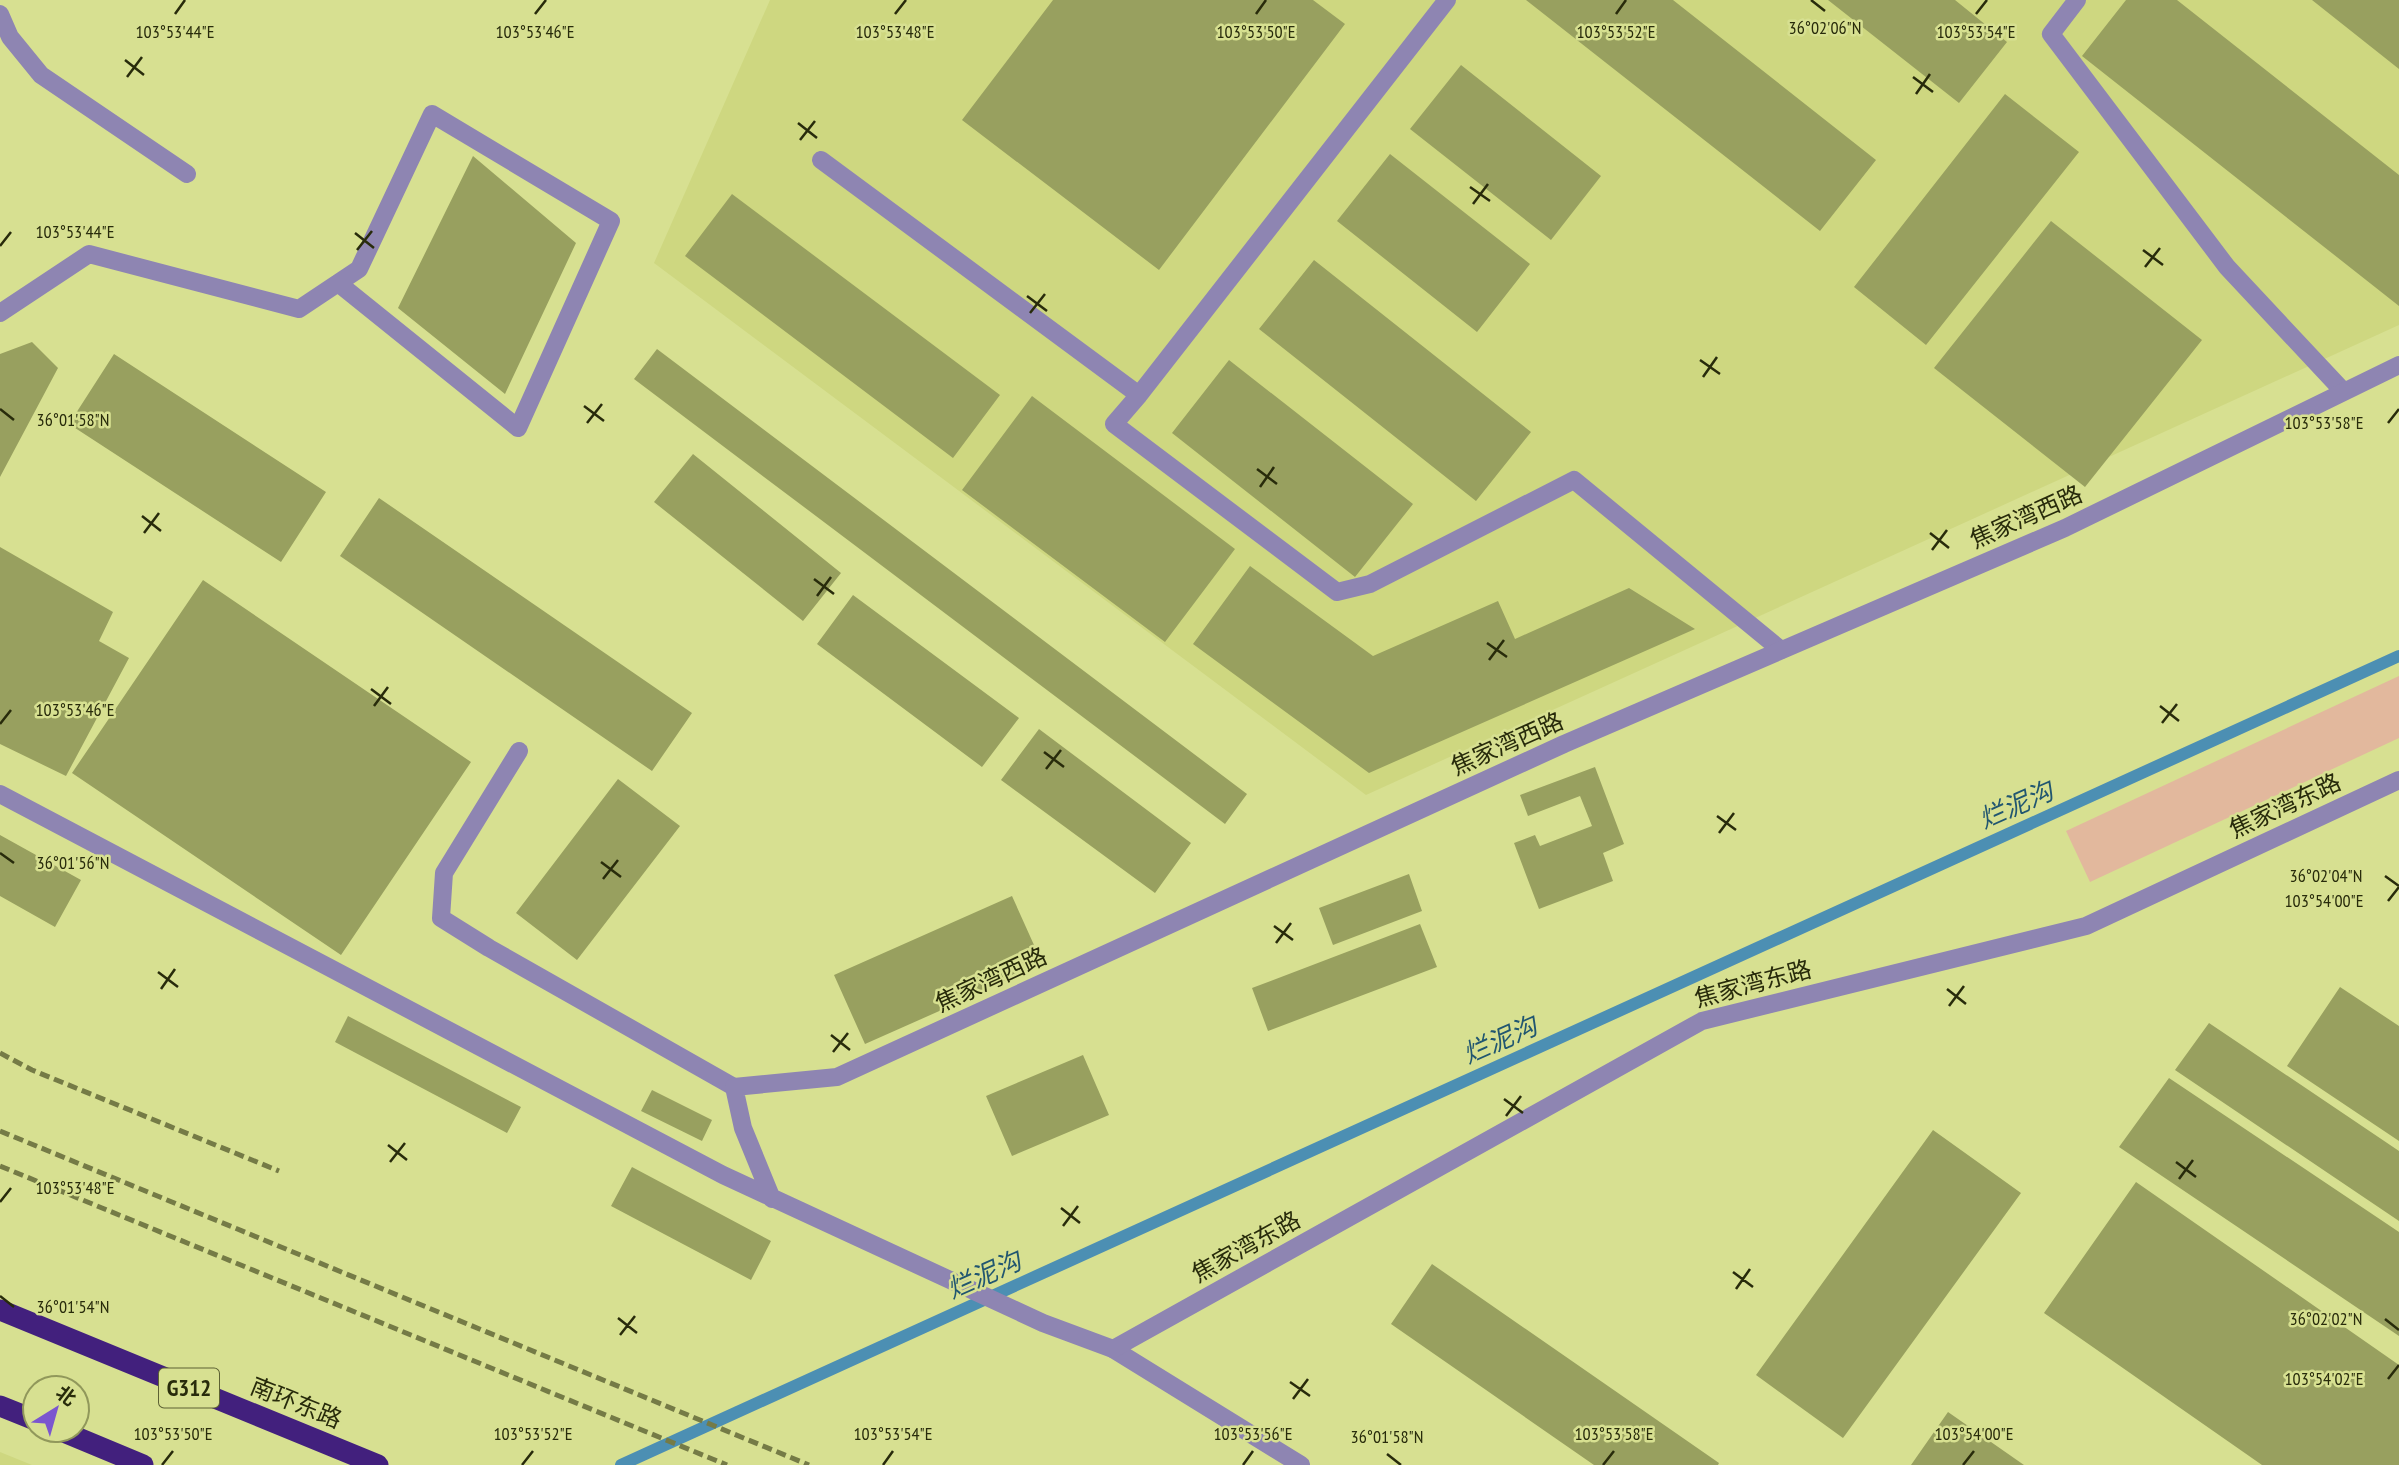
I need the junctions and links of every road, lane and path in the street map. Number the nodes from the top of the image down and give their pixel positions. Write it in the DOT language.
graph roads {
  1 [pos="1447,0"];
  2 [pos="2077,0"];
  3 [pos="0,14"];
  4 [pos="821,160"];
  5 [pos="187,174"];
  6 [pos="338,284"];
  7 [pos="0,313"];
  8 [pos="2399,365"];
  9 [pos="2343,391"];
  10 [pos="1139,395"];
  11 [pos="1782,650"];
  12 [pos="519,751"];
  13 [pos="2399,780"];
  14 [pos="0,793"];
  15 [pos="734,1087"];
  16 [pos="772,1199"];
  17 [pos="0,1310"];
  18 [pos="1113,1349"];
  19 [pos="0,1406"];
  20 [pos="21,1414"];
  21 [pos="91,1443"];
  22 [pos="143,1465"];
  23 [pos="378,1465"];
  24 [pos="1301,1465"];
  1 -- 10 [label="street"];
  2 -- 9 [label="street"];
  3 -- 5 [label="street"];
  4 -- 10 [label="street"];
  6 -- 6 [label="street"];
  6 -- 7 [label="street"];
  8 -- 9 [label="street, 焦家湾西路"];
  9 -- 11 [label="street, 焦家湾西路"];
  10 -- 11 [label="street"];
  11 -- 15 [label="street, 焦家湾西路"];
  12 -- 15 [label="street"];
  13 -- 18 [label="street, 焦家湾东路"];
  14 -- 16 [label="street"];
  15 -- 16 [label="street"];
  16 -- 18 [label="street"];
  17 -- 23 [label="highway, 南环东路 / G312"];
  18 -- 24 [label="street"];
  19 -- 20 [label="highway"];
  21 -- 22 [label="highway"];
}
